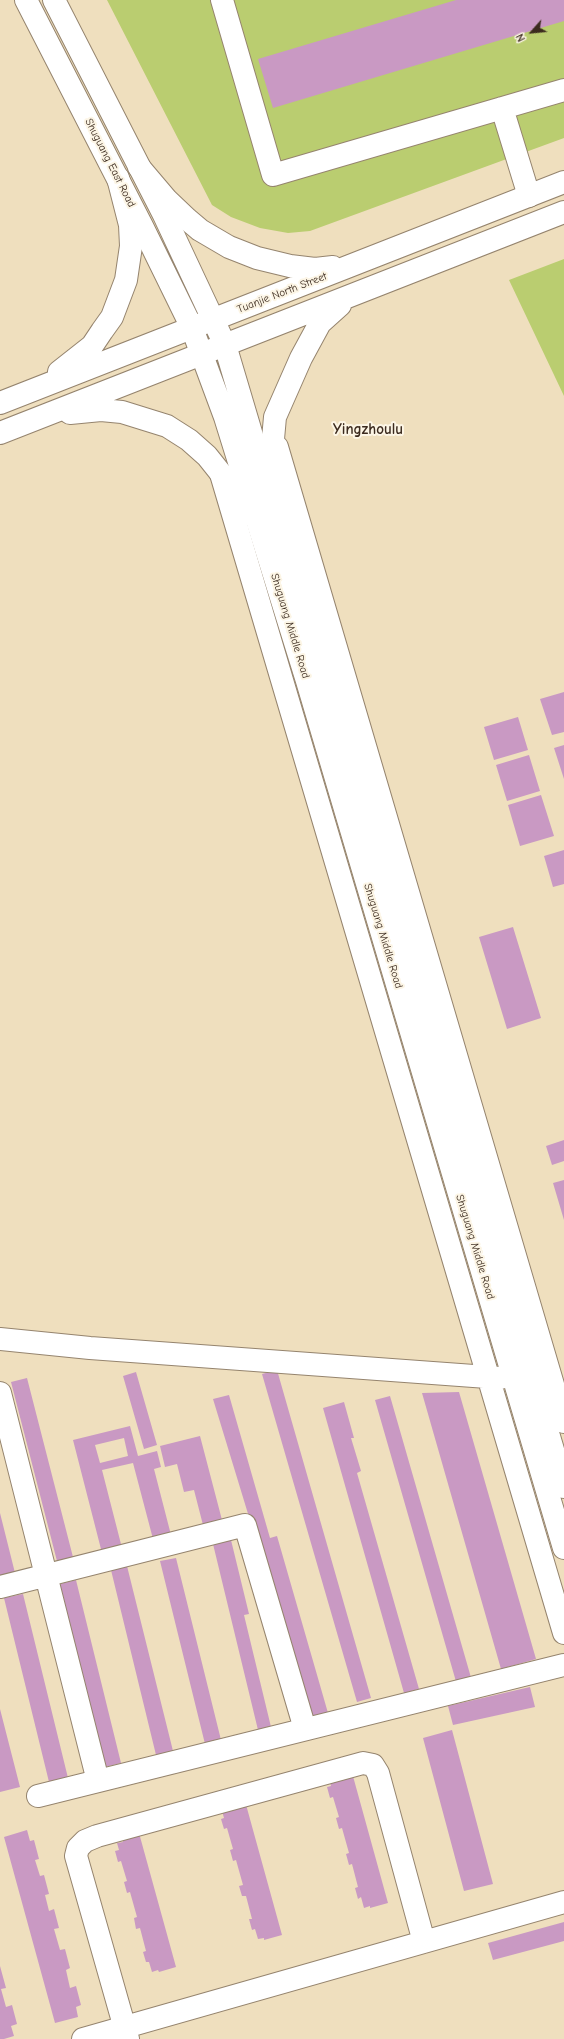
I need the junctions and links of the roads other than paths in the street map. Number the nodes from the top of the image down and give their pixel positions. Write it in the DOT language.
graph roads {
  1 [pos="26,0"];
  2 [pos="54,0"];
  3 [pos="222,0"];
  4 [pos="564,90"];
  5 [pos="502,108"];
  6 [pos="139,167"];
  7 [pos="118,178"];
  8 [pos="564,182"];
  9 [pos="529,196"];
  10 [pos="564,212"];
  11 [pos="354,264"];
  12 [pos="371,288"];
  13 [pos="214,319"];
  14 [pos="192,328"];
  15 [pos="225,345"];
  16 [pos="203,354"];
  17 [pos="10,400"];
  18 [pos="28,422"];
  19 [pos="0,433"];
  20 [pos="274,433"];
  21 [pos="221,474"];
  22 [pos="267,518"];
  23 [pos="0,1339"];
  24 [pos="488,1378"];
  25 [pos="515,1379"];
  26 [pos="0,1393"];
  27 [pos="564,1422"];
  28 [pos="564,1487"];
  29 [pos="564,1548"];
  30 [pos="46,1575"];
  31 [pos="0,1587"];
  32 [pos="564,1633"];
  33 [pos="564,1665"];
  34 [pos="305,1729"];
  35 [pos="98,1781"];
  36 [pos="38,1796"];
  37 [pos="564,1902"];
  38 [pos="424,1942"];
  39 [pos="126,2033"];
  40 [pos="83,2039"];
  1 -- 7 [label="main road, Shuguang East Road"];
  2 -- 6 [label="main road"];
  3 -- 5 [label="main road"];
  4 -- 5 [label="main road"];
  5 -- 9 [label="main road"];
  6 -- 11 [label="main road"];
  6 -- 13 [label="main road"];
  7 -- 14 [label="main road, Shuguang East Road"];
  7 -- 17 [label="main road"];
  8 -- 9 [label="main road, Tuanjie North Street"];
  9 -- 11 [label="main road, Tuanjie North Street"];
  10 -- 12 [label="main road"];
  11 -- 13 [label="main road, Tuanjie North Street"];
  12 -- 15 [label="main road"];
  12 -- 20 [label="main road"];
  13 -- 14 [label="main road, Tuanjie North Street"];
  13 -- 15 [label="main road, Shuguang Middle Road"];
  14 -- 16 [label="main road, Shuguang Middle Road"];
  14 -- 17 [label="main road, Tuanjie North Street"];
  15 -- 16 [label="main road"];
  15 -- 22 [label="main road, Shuguang Middle Road"];
  16 -- 18 [label="main road"];
  16 -- 22 [label="main road, Shuguang Middle Road"];
  18 -- 19 [label="main road"];
  18 -- 21 [label="main road"];
  20 -- 22 [label="main road"];
  20 -- 27 [label="main road"];
  21 -- 22 [label="main road"];
  21 -- 24 [label="main road"];
  22 -- 25 [label="main road, Shuguang Middle Road"];
  22 -- 28 [label="main road, Shuguang Middle Road"];
  23 -- 24 [label="main road"];
  24 -- 25 [label="main road"];
  24 -- 32 [label="main road"];
  25 -- 29 [label="main road, Shuguang Middle Road"];
  26 -- 30 [label="main road"];
  30 -- 31 [label="main road"];
  30 -- 34 [label="main road"];
  30 -- 35 [label="main road"];
  33 -- 34 [label="main road"];
  34 -- 35 [label="main road"];
  35 -- 36 [label="main road"];
  37 -- 38 [label="main road"];
  38 -- 39 [label="main road"];
  38 -- 39 [label="main road"];
  39 -- 40 [label="main road"];
}
